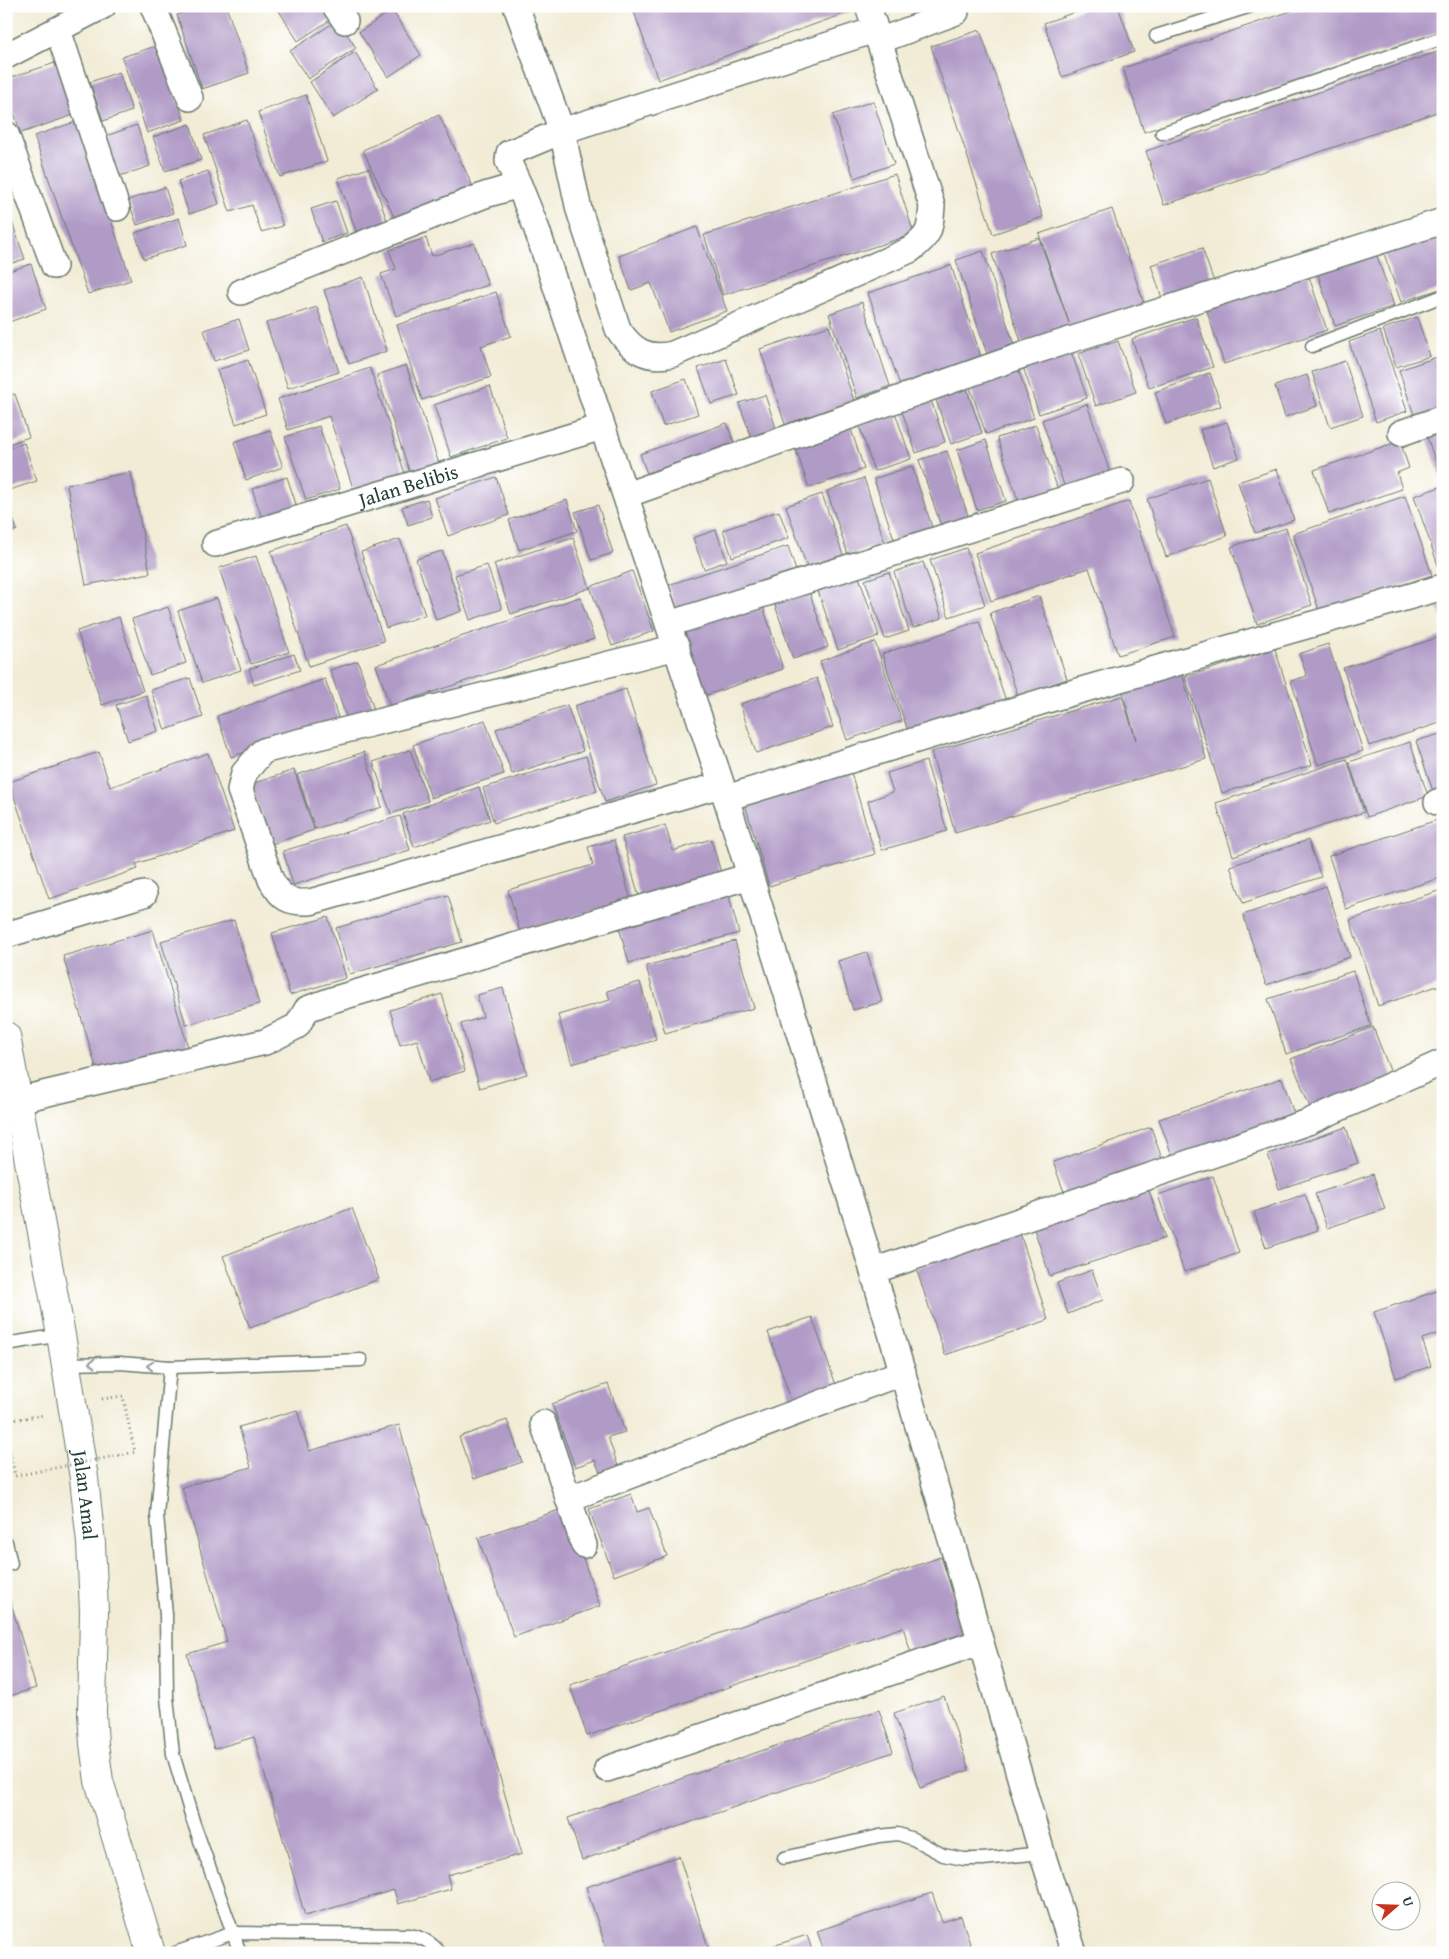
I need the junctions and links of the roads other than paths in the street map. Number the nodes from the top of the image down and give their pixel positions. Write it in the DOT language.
graph roads {
  1 [pos="104,6"];
  2 [pos="153,6"];
  3 [pos="516,6"];
  4 [pos="1251,6"];
  5 [pos="956,12"];
  6 [pos="874,26"];
  7 [pos="58,30"];
  8 [pos="1156,36"];
  9 [pos="1443,38"];
  10 [pos="6,56"];
  11 [pos="190,98"];
  12 [pos="562,131"];
  13 [pos="1162,133"];
  14 [pos="6,134"];
  15 [pos="519,185"];
  16 [pos="117,208"];
  17 [pos="1443,221"];
  18 [pos="54,266"];
  19 [pos="241,292"];
  20 [pos="1443,296"];
  21 [pos="1312,346"];
  22 [pos="1443,418"];
  23 [pos="602,427"];
  24 [pos="1401,433"];
  25 [pos="1122,481"];
  26 [pos="626,495"];
  27 [pos="215,544"];
  28 [pos="1443,587"];
  29 [pos="668,624"];
  30 [pos="677,647"];
  31 [pos="724,792"];
  32 [pos="750,876"];
  33 [pos="144,894"];
  34 [pos="6,935"];
  35 [pos="6,1036"];
  36 [pos="1443,1062"];
  37 [pos="12,1083"];
  38 [pos="873,1271"];
  39 [pos="61,1335"];
  40 [pos="6,1344"];
  41 [pos="361,1360"];
  42 [pos="65,1364"];
  43 [pos="170,1367"];
  44 [pos="903,1372"];
  45 [pos="543,1423"];
  46 [pos="568,1499"];
  47 [pos="6,1542"];
  48 [pos="584,1545"];
  49 [pos="11,1564"];
  50 [pos="980,1642"];
  51 [pos="607,1769"];
  52 [pos="1042,1853"];
  53 [pos="784,1858"];
  54 [pos="234,1933"];
  55 [pos="151,1953"];
  56 [pos="175,1953"];
  57 [pos="240,1953"];
  58 [pos="440,1953"];
  59 [pos="1074,1953"];
  1 -- 7 [label="street"];
  2 -- 11 [label="street"];
  3 -- 12 [label="street"];
  4 -- 8 [label="lane"];
  5 -- 6 [label="street"];
  6 -- 12 [label="street"];
  6 -- 12 [label="street"];
  7 -- 10 [label="street"];
  7 -- 16 [label="street"];
  9 -- 13 [label="lane"];
  12 -- 15 [label="street"];
  14 -- 18 [label="street"];
  15 -- 19 [label="street"];
  15 -- 23 [label="street"];
  17 -- 26 [label="street"];
  20 -- 21 [label="lane"];
  22 -- 24 [label="street"];
  23 -- 26 [label="street"];
  23 -- 27 [label="street, Jalan Belibis"];
  25 -- 29 [label="street"];
  26 -- 29 [label="street"];
  28 -- 31 [label="street"];
  29 -- 30 [label="street"];
  30 -- 31 [label="street"];
  30 -- 31 [label="street"];
  31 -- 32 [label="street"];
  32 -- 37 [label="street"];
  32 -- 38 [label="street"];
  33 -- 34 [label="street"];
  35 -- 37 [label="street, Jalan Amal"];
  36 -- 38 [label="street"];
  37 -- 39 [label="street, Jalan Amal"];
  38 -- 44 [label="street"];
  39 -- 40 [label="lane"];
  39 -- 42 [label="street, Jalan Amal"];
  41 -- 43 [label="lane"];
  43 -- 42 [label="lane, one-way"];
  42 -- 55 [label="street, Jalan Amal"];
  43 -- 54 [label="lane"];
  44 -- 46 [label="street"];
  44 -- 50 [label="street"];
  45 -- 46 [label="street"];
  46 -- 48 [label="street"];
  47 -- 49 [label="lane"];
  50 -- 51 [label="street"];
  50 -- 52 [label="street"];
  52 -- 53 [label="lane"];
  52 -- 59 [label="street"];
  54 -- 56 [label="lane"];
  54 -- 57 [label="lane"];
  54 -- 58 [label="lane"];
}
